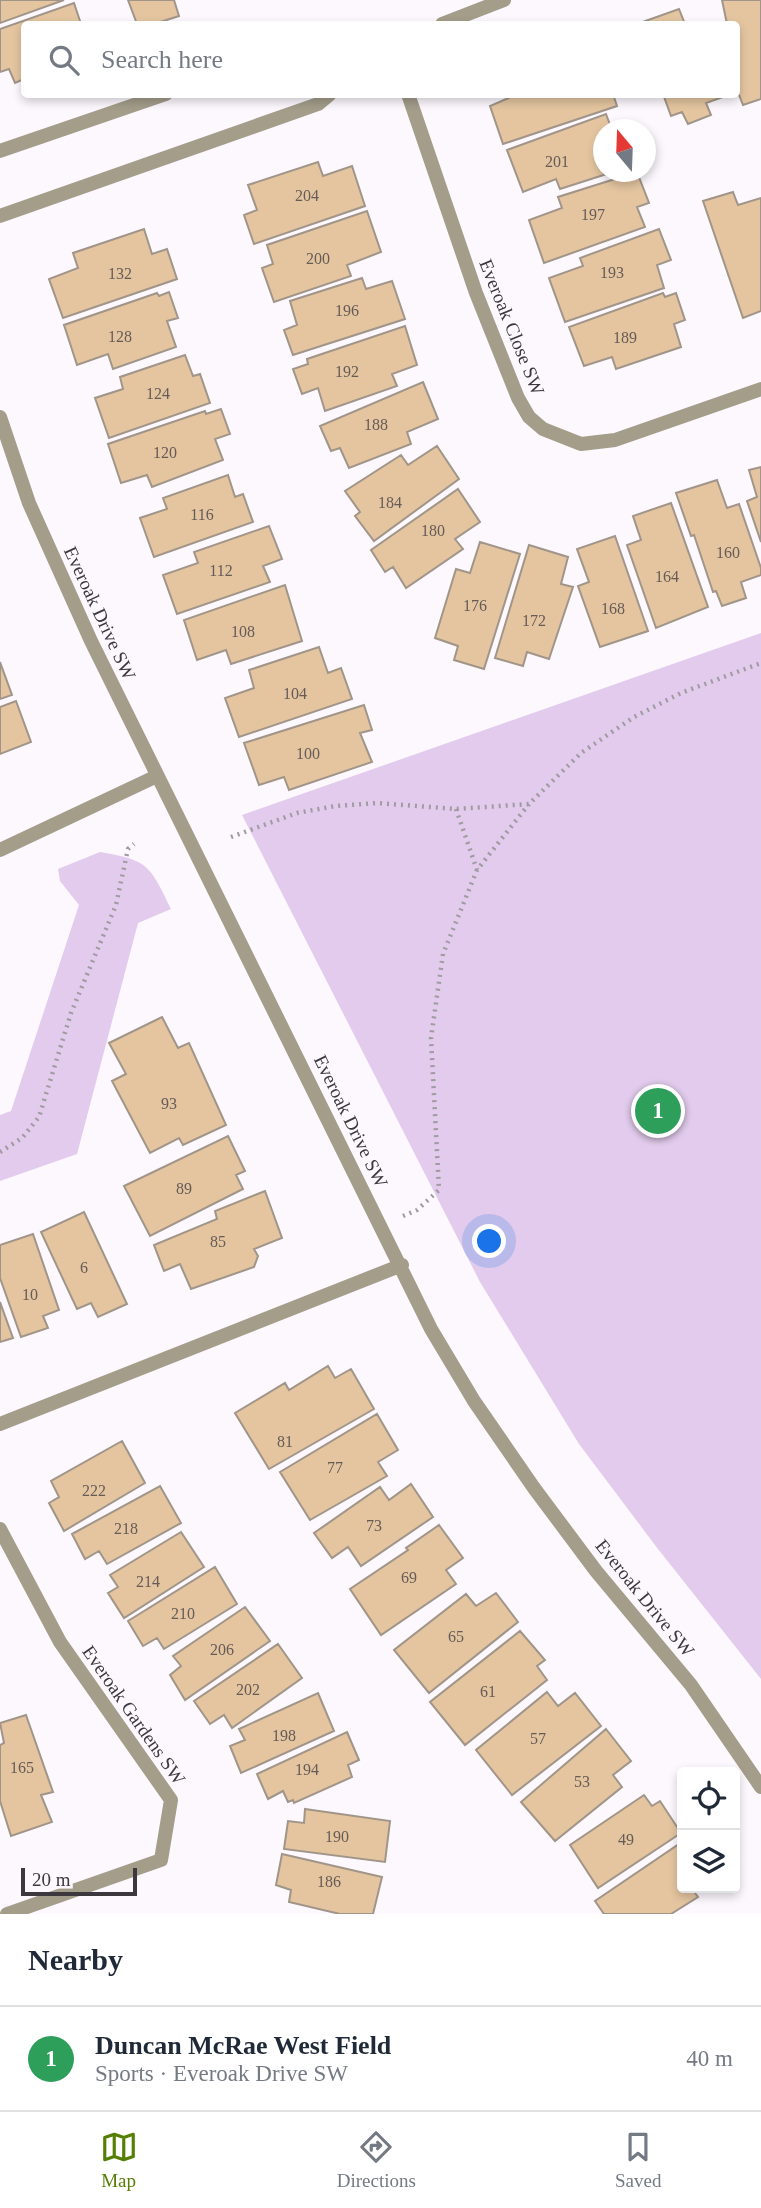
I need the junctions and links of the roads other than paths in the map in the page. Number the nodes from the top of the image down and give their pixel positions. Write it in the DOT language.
graph roads {
  1 [pos="504,0"];
  2 [pos="450,21"];
  3 [pos="154,98"];
  4 [pos="325,98"];
  5 [pos="409,98"];
  6 [pos="0,151"];
  7 [pos="0,216"];
  8 [pos="761,389"];
  9 [pos="0,417"];
  10 [pos="158,776"];
  11 [pos="0,850"];
  12 [pos="402,1265"];
  13 [pos="0,1424"];
  14 [pos="0,1529"];
  15 [pos="761,1787"];
  16 [pos="7,1914"];
  1 -- 2 [label="street"];
  3 -- 6 [label="street"];
  4 -- 7 [label="street"];
  5 -- 8 [label="street, Everoak Close SW"];
  9 -- 10 [label="street, Everoak Drive SW"];
  10 -- 11 [label="street"];
  10 -- 12 [label="street, Everoak Drive SW"];
  12 -- 13 [label="street"];
  12 -- 15 [label="street, Everoak Drive SW"];
  14 -- 16 [label="street, Everoak Gardens SW"];
}
